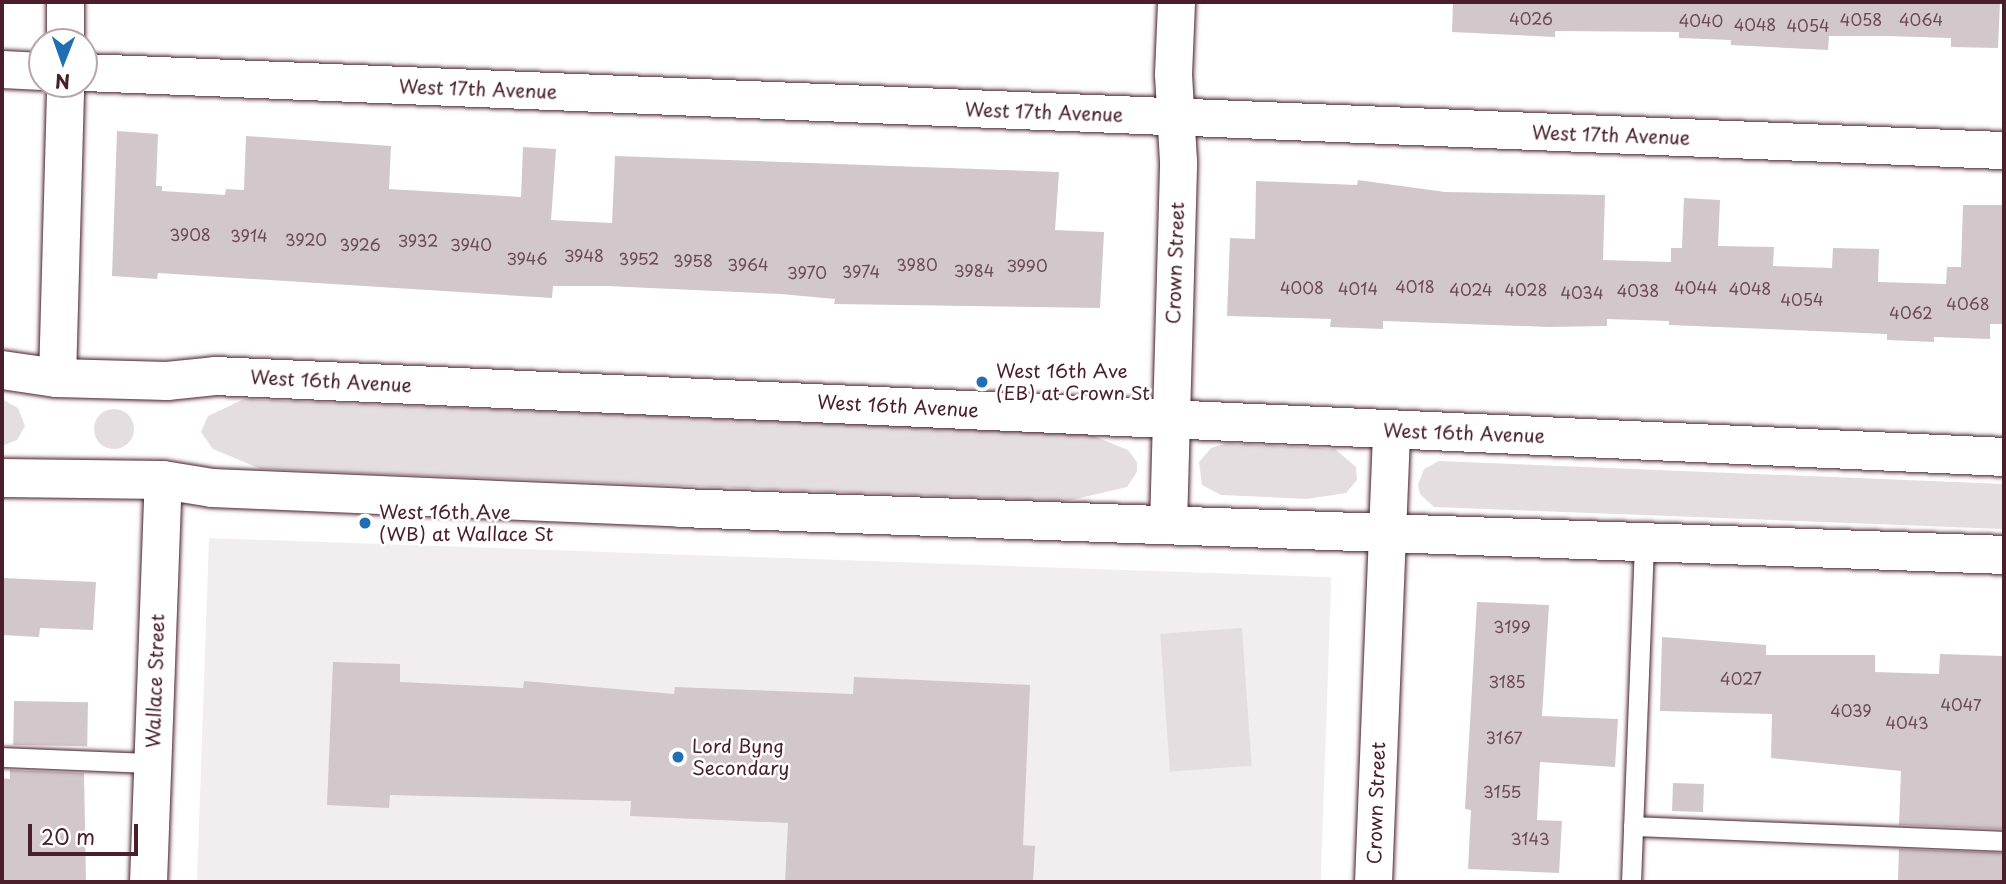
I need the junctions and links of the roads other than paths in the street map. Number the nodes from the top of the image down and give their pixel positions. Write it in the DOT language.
graph roads {
  1 [pos="65,2"];
  2 [pos="1176,2"];
  3 [pos="65,28"];
  4 [pos="2,69"];
  5 [pos="28,70"];
  6 [pos="98,73"];
  7 [pos="65,98"];
  8 [pos="1176,118"];
  9 [pos="2004,150"];
  10 [pos="2,370"];
  11 [pos="57,378"];
  12 [pos="1172,418"];
  13 [pos="1391,429"];
  14 [pos="2004,457"];
  15 [pos="2,478"];
  16 [pos="163,480"];
  17 [pos="1168,525"];
  18 [pos="1388,531"];
  19 [pos="1644,541"];
  20 [pos="2004,555"];
  21 [pos="2,757"];
  22 [pos="152,762"];
  23 [pos="1633,826"];
  24 [pos="2004,841"];
  25 [pos="148,882"];
  26 [pos="1373,882"];
  27 [pos="1631,882"];
  1 -- 3 [label="street"];
  2 -- 8 [label="street, Crown Street"];
  4 -- 5 [label="street"];
  6 -- 8 [label="street, West 17th Avenue"];
  7 -- 11 [label="street"];
  8 -- 9 [label="street, West 17th Avenue"];
  8 -- 12 [label="street, Crown Street"];
  10 -- 11 [label="main road, West 16th Avenue"];
  11 -- 12 [label="main road, West 16th Avenue"];
  12 -- 13 [label="main road, West 16th Avenue"];
  12 -- 17 [label="street, Crown Street"];
  13 -- 14 [label="main road, West 16th Avenue"];
  13 -- 18 [label="street, Crown Street"];
  15 -- 16 [label="main road"];
  16 -- 17 [label="main road"];
  16 -- 22 [label="street, Wallace Street"];
  17 -- 18 [label="main road"];
  18 -- 19 [label="main road"];
  18 -- 26 [label="street, Crown Street"];
  19 -- 20 [label="main road"];
  19 -- 23 [label="lane"];
  21 -- 22 [label="lane"];
  22 -- 25 [label="street, Wallace Street"];
  23 -- 24 [label="lane"];
  23 -- 27 [label="lane"];
}
